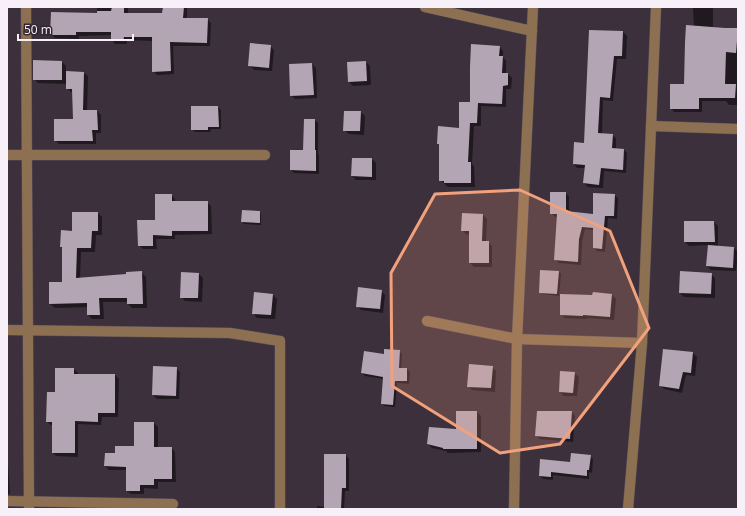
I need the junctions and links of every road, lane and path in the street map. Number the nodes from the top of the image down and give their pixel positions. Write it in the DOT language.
graph roads {
  1 [pos="26,7"];
  2 [pos="426,7"];
  3 [pos="533,7"];
  4 [pos="656,7"];
  5 [pos="532,31"];
  6 [pos="651,126"];
  7 [pos="738,129"];
  8 [pos="7,155"];
  9 [pos="27,155"];
  10 [pos="265,155"];
  11 [pos="427,321"];
  12 [pos="7,330"];
  13 [pos="28,330"];
  14 [pos="517,339"];
  15 [pos="642,343"];
  16 [pos="7,501"];
  17 [pos="173,504"];
  18 [pos="29,505"];
  19 [pos="280,509"];
  20 [pos="514,509"];
  21 [pos="628,509"];
  1 -- 9 [label="street"];
  2 -- 5 [label="street"];
  3 -- 5 [label="street"];
  4 -- 6 [label="street"];
  5 -- 14 [label="street"];
  6 -- 7 [label="street"];
  6 -- 15 [label="street"];
  8 -- 9 [label="street"];
  9 -- 10 [label="street"];
  9 -- 13 [label="street"];
  11 -- 14 [label="street"];
  12 -- 13 [label="street"];
  13 -- 18 [label="street"];
  13 -- 19 [label="street"];
  14 -- 15 [label="street"];
  14 -- 20 [label="street"];
  15 -- 21 [label="street"];
  16 -- 18 [label="street"];
  17 -- 18 [label="street"];
}
